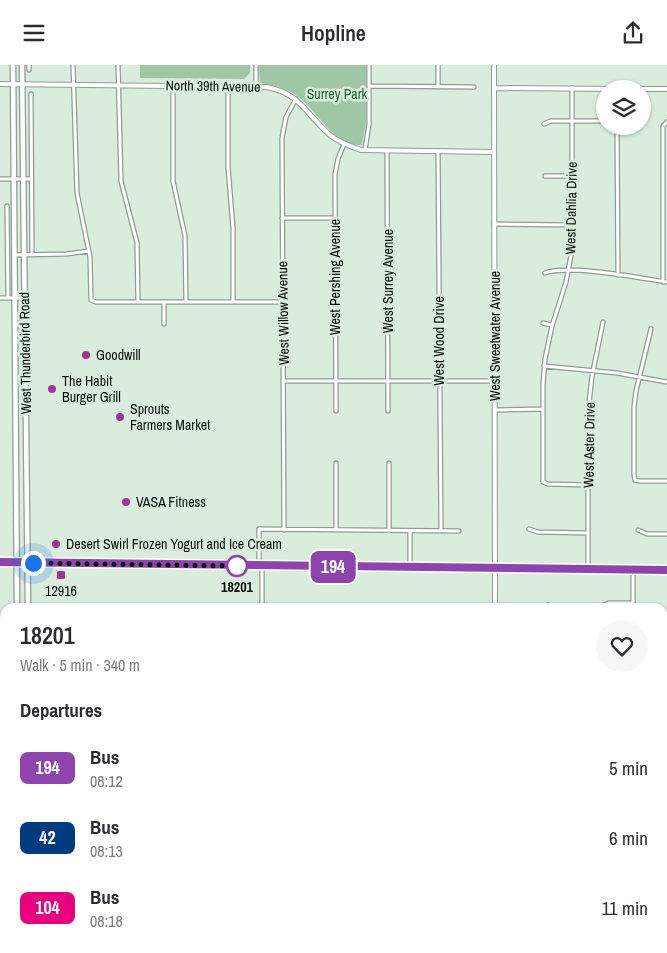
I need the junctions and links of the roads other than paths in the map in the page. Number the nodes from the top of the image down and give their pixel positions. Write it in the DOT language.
graph roads {
  1 [pos="13,65"];
  2 [pos="23,65"];
  3 [pos="29,65"];
  4 [pos="73,65"];
  5 [pos="118,65"];
  6 [pos="256,65"];
  7 [pos="369,65"];
  8 [pos="438,65"];
  9 [pos="494,65"];
  10 [pos="29,70"];
  11 [pos="0,84"];
  12 [pos="13,84"];
  13 [pos="22,84"];
  14 [pos="73,84"];
  15 [pos="118,85"];
  16 [pos="173,85"];
  17 [pos="228,86"];
  18 [pos="256,86"];
  19 [pos="369,86"];
  20 [pos="438,87"];
  21 [pos="474,87"];
  22 [pos="494,88"];
  23 [pos="572,88"];
  24 [pos="596,89"];
  25 [pos="651,89"];
  26 [pos="667,89"];
  27 [pos="31,94"];
  28 [pos="22,99"];
  29 [pos="296,99"];
  30 [pos="31,103"];
  31 [pos="572,121"];
  32 [pos="596,121"];
  33 [pos="666,122"];
  34 [pos="544,124"];
  35 [pos="618,135"];
  36 [pos="344,144"];
  37 [pos="365,151"];
  38 [pos="387,151"];
  39 [pos="438,151"];
  40 [pos="494,152"];
  41 [pos="545,176"];
  42 [pos="573,176"];
  43 [pos="0,179"];
  44 [pos="14,179"];
  45 [pos="23,179"];
  46 [pos="31,179"];
  47 [pos="7,206"];
  48 [pos="14,211"];
  49 [pos="7,216"];
  50 [pos="282,218"];
  51 [pos="335,218"];
  52 [pos="494,224"];
  53 [pos="572,225"];
  54 [pos="90,251"];
  55 [pos="14,255"];
  56 [pos="23,255"];
  57 [pos="32,255"];
  58 [pos="569,270"];
  59 [pos="545,273"];
  60 [pos="618,275"];
  61 [pos="665,282"];
  62 [pos="0,298"];
  63 [pos="8,298"];
  64 [pos="15,298"];
  65 [pos="24,298"];
  66 [pos="138,302"];
  67 [pos="164,302"];
  68 [pos="233,302"];
  69 [pos="283,302"];
  70 [pos="186,303"];
  71 [pos="603,322"];
  72 [pos="543,323"];
  73 [pos="164,324"];
  74 [pos="552,325"];
  75 [pos="650,329"];
  76 [pos="544,366"];
  77 [pos="593,371"];
  78 [pos="639,376"];
  79 [pos="284,381"];
  80 [pos="336,381"];
  81 [pos="388,381"];
  82 [pos="440,381"];
  83 [pos="495,381"];
  84 [pos="667,382"];
  85 [pos="542,409"];
  86 [pos="495,410"];
  87 [pos="336,411"];
  88 [pos="388,411"];
  89 [pos="336,463"];
  90 [pos="388,463"];
  91 [pos="667,481"];
  92 [pos="588,485"];
  93 [pos="284,529"];
  94 [pos="529,529"];
  95 [pos="336,530"];
  96 [pos="638,530"];
  97 [pos="388,531"];
  98 [pos="410,531"];
  99 [pos="440,531"];
  100 [pos="459,531"];
  101 [pos="588,533"];
  102 [pos="667,534"];
  103 [pos="0,562"];
  104 [pos="17,563"];
  105 [pos="28,563"];
  106 [pos="260,566"];
  107 [pos="410,568"];
  108 [pos="495,568"];
  109 [pos="588,569"];
  110 [pos="633,569"];
  111 [pos="667,570"];
  112 [pos="17,603"];
  113 [pos="28,603"];
  114 [pos="262,603"];
  115 [pos="495,603"];
  116 [pos="633,603"];
  1 -- 12 [label="main road, West Thunderbird Road"];
  2 -- 13 [label="main road, West Thunderbird Road"];
  3 -- 10 [label="street"];
  4 -- 14 [label="street"];
  5 -- 15 [label="street"];
  6 -- 18 [label="street"];
  7 -- 19 [label="street"];
  8 -- 20 [label="street"];
  9 -- 22 [label="street, West Sweetwater Avenue"];
  11 -- 12 [label="street, North 39th Avenue"];
  12 -- 13 [label="street, North 39th Avenue"];
  12 -- 44 [label="main road, West Thunderbird Road"];
  13 -- 14 [label="street, North 39th Avenue"];
  13 -- 28 [label="main road, West Thunderbird Road"];
  14 -- 15 [label="street, North 39th Avenue"];
  14 -- 54 [label="street"];
  15 -- 16 [label="street, North 39th Avenue"];
  15 -- 66 [label="street"];
  16 -- 17 [label="street, North 39th Avenue"];
  16 -- 70 [label="street"];
  17 -- 18 [label="street, North 39th Avenue"];
  17 -- 68 [label="street"];
  18 -- 29 [label="street, North 39th Avenue"];
  19 -- 20 [label="street"];
  19 -- 37 [label="street"];
  20 -- 21 [label="street"];
  22 -- 23 [label="street"];
  22 -- 40 [label="street, West Sweetwater Avenue"];
  23 -- 24 [label="street"];
  23 -- 31 [label="street, West Dahlia Drive"];
  25 -- 26 [label="street"];
  27 -- 30 [label="street"];
  28 -- 30 [label="street"];
  28 -- 45 [label="main road, West Thunderbird Road"];
  29 -- 36 [label="street, North 39th Avenue"];
  29 -- 50 [label="street, West Willow Avenue"];
  30 -- 46 [label="street"];
  31 -- 32 [label="street"];
  31 -- 34 [label="street"];
  31 -- 42 [label="street, West Dahlia Drive"];
  33 -- 61 [label="street"];
  35 -- 60 [label="street"];
  36 -- 37 [label="street, North 39th Avenue"];
  36 -- 51 [label="street, West Pershing Avenue"];
  37 -- 38 [label="street, North 39th Avenue"];
  38 -- 39 [label="street, North 39th Avenue"];
  38 -- 81 [label="street, West Surrey Avenue"];
  39 -- 40 [label="street, North 39th Avenue"];
  39 -- 82 [label="street, West Wood Drive"];
  40 -- 52 [label="street, West Sweetwater Avenue"];
  41 -- 42 [label="street"];
  42 -- 53 [label="street, West Dahlia Drive"];
  43 -- 44 [label="street"];
  44 -- 45 [label="street"];
  44 -- 48 [label="main road, West Thunderbird Road"];
  45 -- 46 [label="street"];
  45 -- 56 [label="main road, West Thunderbird Road"];
  46 -- 57 [label="street"];
  47 -- 49 [label="street, West Thunderbird Road"];
  48 -- 49 [label="street"];
  48 -- 55 [label="main road, West Thunderbird Road"];
  49 -- 63 [label="street, West Thunderbird Road"];
  50 -- 51 [label="street"];
  50 -- 69 [label="street, West Willow Avenue"];
  51 -- 80 [label="street, West Pershing Avenue"];
  52 -- 53 [label="street"];
  52 -- 83 [label="street, West Sweetwater Avenue"];
  53 -- 58 [label="street, West Dahlia Drive"];
  54 -- 57 [label="street"];
  54 -- 66 [label="street"];
  55 -- 56 [label="street"];
  55 -- 64 [label="main road, West Thunderbird Road"];
  56 -- 57 [label="street"];
  56 -- 65 [label="main road, West Thunderbird Road"];
  58 -- 59 [label="street"];
  58 -- 60 [label="street"];
  58 -- 74 [label="street, West Dahlia Drive"];
  60 -- 61 [label="street"];
  62 -- 63 [label="street"];
  63 -- 64 [label="street"];
  64 -- 65 [label="street"];
  64 -- 104 [label="main road, West Thunderbird Road"];
  65 -- 105 [label="main road, West Thunderbird Road"];
  66 -- 67 [label="street"];
  67 -- 70 [label="street"];
  67 -- 73 [label="street"];
  68 -- 69 [label="street"];
  68 -- 70 [label="street"];
  69 -- 79 [label="street, West Willow Avenue"];
  71 -- 77 [label="street, West Aster Drive"];
  72 -- 74 [label="street"];
  74 -- 76 [label="street, West Dahlia Drive"];
  75 -- 78 [label="street"];
  76 -- 77 [label="street"];
  76 -- 85 [label="street, West Dahlia Drive"];
  77 -- 78 [label="street"];
  77 -- 92 [label="street, West Aster Drive"];
  78 -- 84 [label="street"];
  78 -- 91 [label="street"];
  79 -- 80 [label="street"];
  79 -- 93 [label="street, West Willow Avenue"];
  80 -- 81 [label="street"];
  80 -- 87 [label="street, West Pershing Avenue"];
  81 -- 82 [label="street"];
  81 -- 88 [label="street, West Surrey Avenue"];
  82 -- 83 [label="street"];
  82 -- 99 [label="street, West Wood Drive"];
  83 -- 86 [label="street, West Sweetwater Avenue"];
  85 -- 86 [label="street"];
  85 -- 92 [label="street, West Dahlia Drive"];
  86 -- 108 [label="street, West Sweetwater Avenue"];
  89 -- 95 [label="street"];
  90 -- 97 [label="street"];
  92 -- 101 [label="street, West Aster Drive"];
  93 -- 95 [label="street"];
  93 -- 106 [label="street"];
  94 -- 101 [label="street"];
  95 -- 97 [label="street"];
  96 -- 102 [label="street"];
  97 -- 98 [label="street"];
  98 -- 99 [label="street"];
  98 -- 107 [label="street"];
  99 -- 100 [label="street"];
  101 -- 109 [label="street, West Aster Drive"];
  103 -- 104 [label="main road"];
  104 -- 105 [label="main road"];
  104 -- 112 [label="main road, West Thunderbird Road"];
  105 -- 106 [label="main road"];
  105 -- 113 [label="main road, West Thunderbird Road"];
  106 -- 107 [label="main road"];
  106 -- 114 [label="street"];
  107 -- 108 [label="main road"];
  108 -- 109 [label="main road"];
  108 -- 115 [label="street, West Sweetwater Avenue"];
  109 -- 110 [label="main road"];
  110 -- 111 [label="main road"];
  110 -- 116 [label="street"];
}
